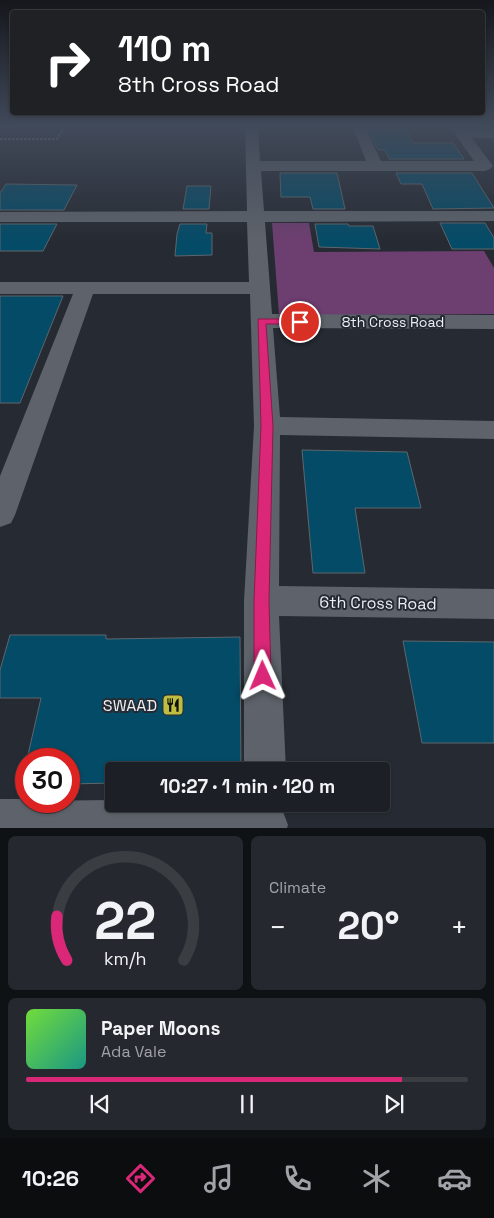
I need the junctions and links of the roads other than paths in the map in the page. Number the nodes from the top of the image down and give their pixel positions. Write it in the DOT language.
graph roads {
  1 [pos="254,166"];
  2 [pos="375,166"];
  3 [pos="485,166"];
  4 [pos="255,216"];
  5 [pos="494,216"];
  6 [pos="0,217"];
  7 [pos="0,288"];
  8 [pos="259,288"];
  9 [pos="85,289"];
  10 [pos="261,322"];
  11 [pos="494,322"];
  12 [pos="267,426"];
  13 [pos="494,430"];
  14 [pos="0,515"];
  15 [pos="261,601"];
  16 [pos="494,604"];
  17 [pos="265,762"];
  18 [pos="266,819"];
  19 [pos="0,822"];
  1 -- 2 [label="street"];
  1 -- 4 [label="street"];
  2 -- 3 [label="street"];
  4 -- 5 [label="street"];
  4 -- 6 [label="street"];
  4 -- 8 [label="street"];
  7 -- 9 [label="street"];
  8 -- 9 [label="street"];
  8 -- 10 [label="street"];
  9 -- 14 [label="street"];
  10 -- 11 [label="street, 8th Cross Road"];
  10 -- 12 [label="street"];
  12 -- 13 [label="street"];
  12 -- 15 [label="street"];
  15 -- 16 [label="street, 6th Cross Road"];
  15 -- 17 [label="street"];
  18 -- 19 [label="street"];
}
